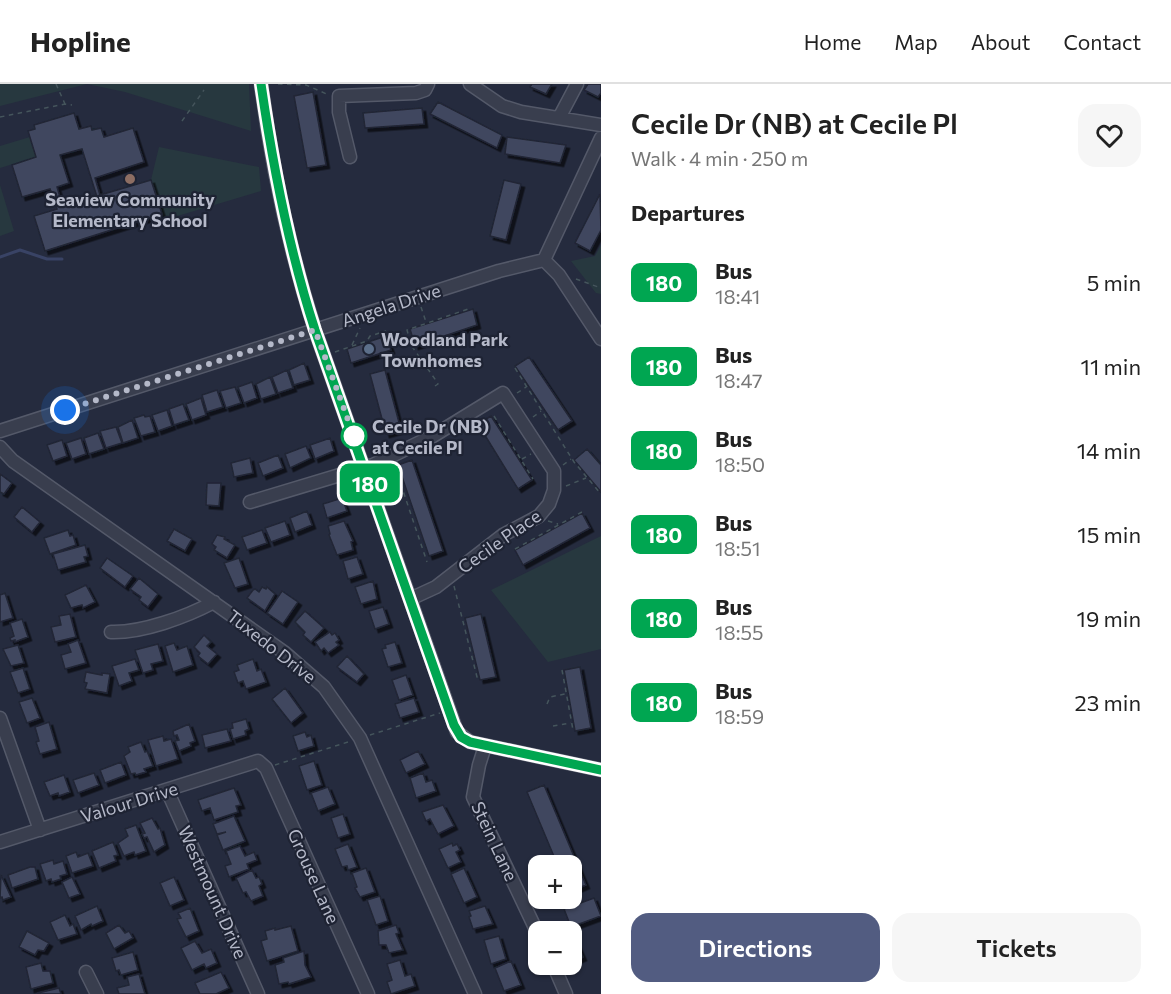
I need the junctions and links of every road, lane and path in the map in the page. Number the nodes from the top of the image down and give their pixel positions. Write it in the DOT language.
graph roads {
  1 [pos="56,84"];
  2 [pos="261,84"];
  3 [pos="278,84"];
  4 [pos="428,84"];
  5 [pos="470,84"];
  6 [pos="577,84"];
  7 [pos="204,90"];
  8 [pos="339,100"];
  9 [pos="65,104"];
  10 [pos="72,105"];
  11 [pos="0,117"];
  12 [pos="559,118"];
  13 [pos="182,121"];
  14 [pos="601,125"];
  15 [pos="601,138"];
  16 [pos="350,157"];
  17 [pos="544,260"];
  18 [pos="559,275"];
  19 [pos="601,288"];
  20 [pos="420,305"];
  21 [pos="471,308"];
  22 [pos="362,323"];
  23 [pos="426,323"];
  24 [pos="315,330"];
  25 [pos="386,331"];
  26 [pos="601,339"];
  27 [pos="352,346"];
  28 [pos="334,352"];
  29 [pos="515,368"];
  30 [pos="435,386"];
  31 [pos="527,387"];
  32 [pos="516,394"];
  33 [pos="542,411"];
  34 [pos="494,416"];
  35 [pos="532,417"];
  36 [pos="0,431"];
  37 [pos="0,447"];
  38 [pos="531,454"];
  39 [pos="572,459"];
  40 [pos="521,460"];
  41 [pos="393,461"];
  42 [pos="565,464"];
  43 [pos="365,467"];
  44 [pos="587,477"];
  45 [pos="534,479"];
  46 [pos="566,486"];
  47 [pos="601,494"];
  48 [pos="250,502"];
  49 [pos="582,512"];
  50 [pos="541,519"];
  51 [pos="560,524"];
  52 [pos="545,527"];
  53 [pos="548,531"];
  54 [pos="515,549"];
  55 [pos="428,562"];
  56 [pos="455,587"];
  57 [pos="410,599"];
  58 [pos="213,602"];
  59 [pos="111,632"];
  60 [pos="562,670"];
  61 [pos="478,681"];
  62 [pos="566,694"];
  63 [pos="546,704"];
  64 [pos="449,710"];
  65 [pos="0,718"];
  66 [pos="572,723"];
  67 [pos="553,726"];
  68 [pos="573,730"];
  69 [pos="381,731"];
  70 [pos="360,738"];
  71 [pos="485,746"];
  72 [pos="262,764"];
  73 [pos="601,770"];
  74 [pos="167,790"];
  75 [pos="40,830"];
  76 [pos="0,842"];
  77 [pos="532,921"];
  78 [pos="87,972"];
  79 [pos="558,975"];
  80 [pos="97,994"];
  81 [pos="258,994"];
  82 [pos="368,994"];
  83 [pos="475,994"];
  84 [pos="566,994"];
  1 -- 9 [label="path"];
  2 -- 24 [label="street"];
  3 -- 8 [label="path"];
  4 -- 8 [label="street"];
  5 -- 12 [label="street"];
  6 -- 12 [label="street"];
  7 -- 13 [label="path"];
  8 -- 16 [label="street"];
  9 -- 10 [label="path"];
  9 -- 11 [label="path"];
  12 -- 14 [label="street"];
  15 -- 17 [label="street"];
  17 -- 18 [label="street"];
  17 -- 24 [label="street, Angela Drive"];
  18 -- 19 [label="path"];
  18 -- 26 [label="street"];
  20 -- 23 [label="path"];
  21 -- 23 [label="path"];
  22 -- 27 [label="path"];
  23 -- 30 [label="path"];
  24 -- 36 [label="street, Angela Drive"];
  24 -- 43 [label="street"];
  25 -- 27 [label="path"];
  27 -- 28 [label="path"];
  29 -- 31 [label="path"];
  31 -- 32 [label="path"];
  31 -- 33 [label="path"];
  33 -- 35 [label="path"];
  33 -- 39 [label="path"];
  34 -- 40 [label="path"];
  37 -- 58 [label="street, Tuxedo Drive"];
  38 -- 40 [label="path"];
  39 -- 42 [label="path"];
  39 -- 44 [label="path"];
  40 -- 45 [label="path"];
  41 -- 55 [label="path"];
  43 -- 48 [label="street, Cecile Place"];
  43 -- 57 [label="street"];
  43 -- 57 [label="street, Cecile Place"];
  44 -- 46 [label="path"];
  44 -- 47 [label="path"];
  49 -- 51 [label="path"];
  50 -- 51 [label="path"];
  51 -- 53 [label="path"];
  52 -- 53 [label="path"];
  53 -- 54 [label="path"];
  56 -- 61 [label="path"];
  57 -- 64 [label="street"];
  58 -- 59 [label="street"];
  58 -- 70 [label="street, Tuxedo Drive"];
  60 -- 62 [label="path"];
  62 -- 63 [label="path"];
  62 -- 66 [label="path"];
  64 -- 69 [label="path"];
  64 -- 71 [label="street"];
  65 -- 75 [label="street"];
  66 -- 67 [label="path"];
  66 -- 68 [label="path"];
  70 -- 72 [label="path"];
  70 -- 83 [label="street, Tuxedo Drive"];
  71 -- 73 [label="street"];
  71 -- 77 [label="street, Stein Lane"];
  72 -- 74 [label="street, Valour Drive"];
  72 -- 82 [label="street, Grouse Lane"];
  74 -- 75 [label="street, Valour Drive"];
  74 -- 81 [label="street, Westmount Drive"];
  75 -- 76 [label="street, Valour Drive"];
  78 -- 80 [label="street"];
  79 -- 84 [label="street"];
}
